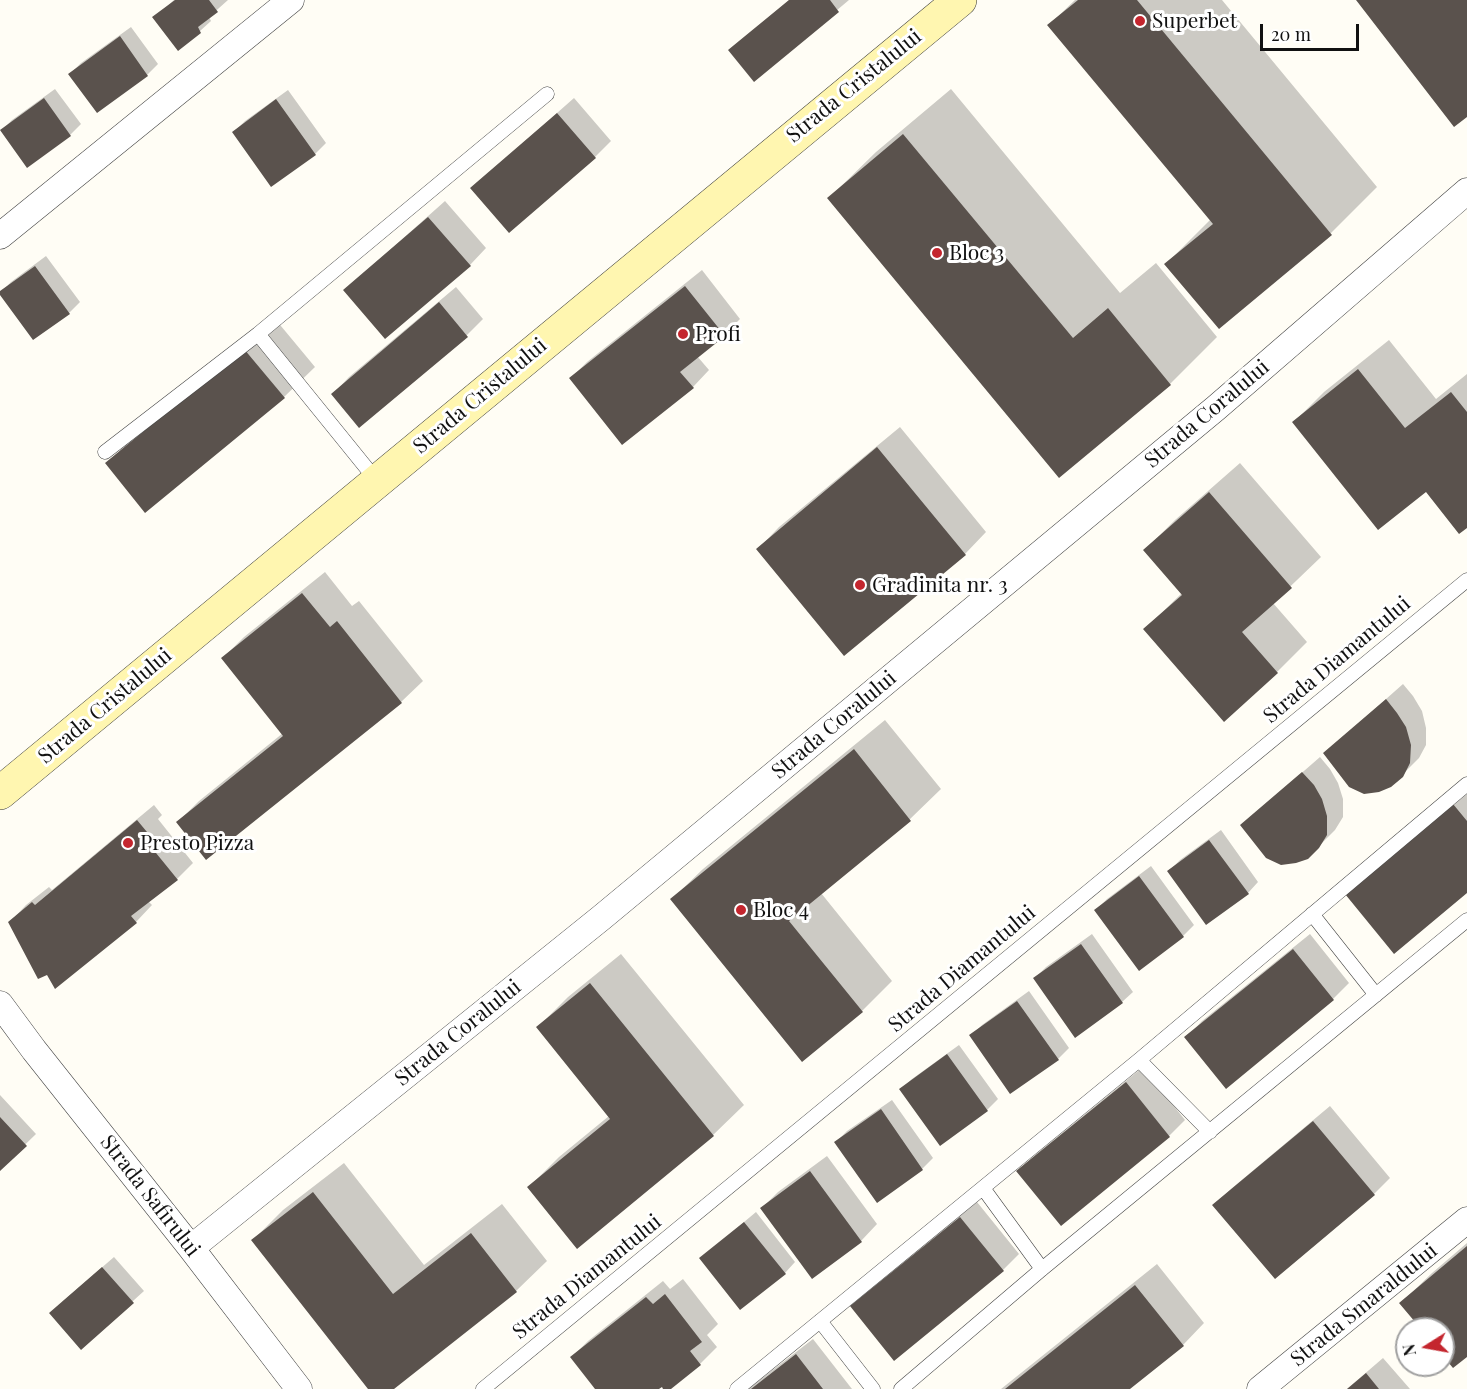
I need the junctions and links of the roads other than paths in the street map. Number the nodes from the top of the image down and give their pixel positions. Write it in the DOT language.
graph roads {
  1 [pos="291,0"];
  2 [pos="942,3"];
  3 [pos="547,94"];
  4 [pos="1467,191"];
  5 [pos="0,236"];
  6 [pos="258,333"];
  7 [pos="105,452"];
  8 [pos="371,474"];
  9 [pos="1467,580"];
  10 [pos="0,765"];
  11 [pos="1467,784"];
  12 [pos="0,793"];
  13 [pos="1312,914"];
  14 [pos="1467,921"];
  15 [pos="1376,995"];
  16 [pos="0,1004"];
  17 [pos="1139,1060"];
  18 [pos="1210,1132"];
  19 [pos="983,1188"];
  20 [pos="1467,1220"];
  21 [pos="191,1248"];
  22 [pos="1042,1269"];
  23 [pos="820,1321"];
  24 [pos="298,1389"];
  25 [pos="483,1389"];
  26 [pos="737,1389"];
  27 [pos="873,1389"];
  28 [pos="901,1389"];
  29 [pos="1260,1389"];
  1 -- 5 [label="street"];
  2 -- 8 [label="street, Strada Cristalului"];
  3 -- 6 [label="lane"];
  4 -- 21 [label="street, Strada Coralului"];
  6 -- 7 [label="lane"];
  6 -- 8 [label="lane"];
  8 -- 10 [label="street, Strada Cristalului"];
  8 -- 12 [label="street, Strada Cristalului"];
  9 -- 25 [label="lane, Strada Diamantului"];
  11 -- 13 [label="lane"];
  13 -- 15 [label="lane"];
  13 -- 17 [label="lane"];
  14 -- 15 [label="lane"];
  15 -- 18 [label="lane"];
  16 -- 21 [label="street, Strada Safirului"];
  17 -- 18 [label="lane"];
  17 -- 19 [label="lane"];
  18 -- 22 [label="lane"];
  19 -- 22 [label="lane"];
  19 -- 23 [label="lane"];
  20 -- 29 [label="street, Strada Smaraldului"];
  21 -- 24 [label="street, Strada Safirului"];
  22 -- 28 [label="lane"];
  23 -- 26 [label="lane"];
  23 -- 27 [label="lane"];
}
